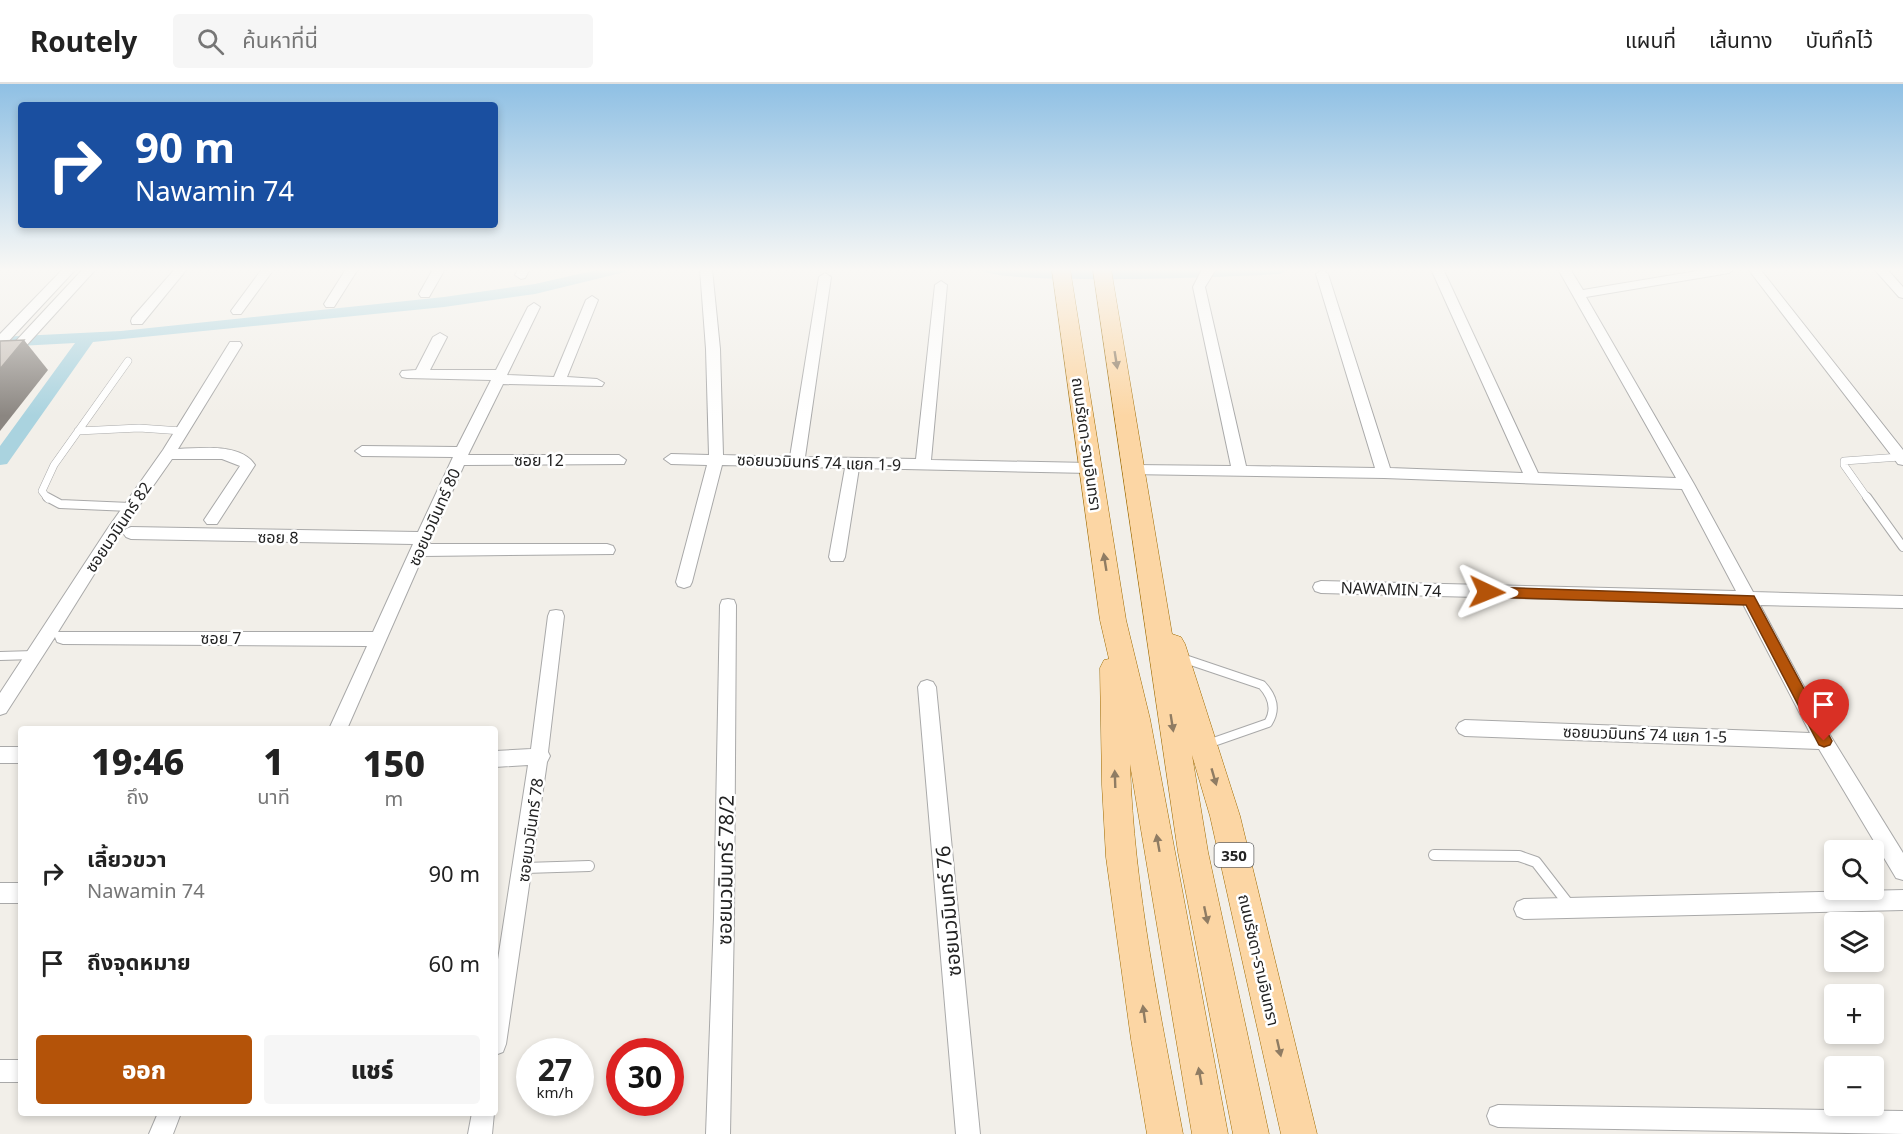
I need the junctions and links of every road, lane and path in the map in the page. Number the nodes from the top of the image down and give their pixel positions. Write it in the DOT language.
graph roads {
  1 [pos="24,318"];
  2 [pos="43,318"];
  3 [pos="140,318"];
  4 [pos="528,318"];
  5 [pos="585,318"];
  6 [pos="710,318"];
  7 [pos="819,318"];
  8 [pos="937,318"];
  9 [pos="1068,318"];
  10 [pos="1110,318"];
  11 [pos="1206,318"];
  12 [pos="1336,318"];
  13 [pos="1460,318"];
  14 [pos="1591,318"];
  15 [pos="1792,318"];
  16 [pos="137,321"];
  17 [pos="440,337"];
  18 [pos="3,340"];
  19 [pos="20,342"];
  20 [pos="235,345"];
  21 [pos="128,361"];
  22 [pos="0,366"];
  23 [pos="498,376"];
  24 [pos="559,381"];
  25 [pos="597,383"];
  26 [pos="78,431"];
  27 [pos="182,431"];
  28 [pos="362,451"];
  29 [pos="168,454"];
  30 [pos="460,456"];
  31 [pos="1902,458"];
  32 [pos="671,459"];
  33 [pos="708,459"];
  34 [pos="619,460"];
  35 [pos="797,461"];
  36 [pos="853,463"];
  37 [pos="923,466"];
  38 [pos="1090,468"];
  39 [pos="1133,470"];
  40 [pos="1239,470"];
  41 [pos="1384,473"];
  42 [pos="1533,478"];
  43 [pos="1687,484"];
  44 [pos="130,507"];
  45 [pos="212,520"];
  46 [pos="131,533"];
  47 [pos="422,544"];
  48 [pos="1903,547"];
  49 [pos="607,550"];
  50 [pos="837,557"];
  51 [pos="684,582"];
  52 [pos="1150,582"];
  53 [pos="1321,588"];
  54 [pos="1750,600"];
  55 [pos="1903,602"];
  56 [pos="728,605"];
  57 [pos="556,616"];
  58 [pos="1113,620"];
  59 [pos="63,637"];
  60 [pos="379,639"];
  61 [pos="0,656"];
  62 [pos="34,656"];
  63 [pos="1176,657"];
  64 [pos="927,687"];
  65 [pos="0,708"];
  66 [pos="340,726"];
  67 [pos="1465,728"];
  68 [pos="1824,741"];
  69 [pos="1205,745"];
  70 [pos="0,755"];
  71 [pos="18,755"];
  72 [pos="541,756"];
  73 [pos="498,759"];
  74 [pos="1434,855"];
  75 [pos="589,866"];
  76 [pos="525,868"];
  77 [pos="1903,871"];
  78 [pos="0,893"];
  79 [pos="18,893"];
  80 [pos="1903,900"];
  81 [pos="1570,906"];
  82 [pos="1524,909"];
  83 [pos="498,1026"];
  84 [pos="0,1071"];
  85 [pos="18,1071"];
  86 [pos="169,1116"];
  87 [pos="483,1116"];
  88 [pos="1498,1116"];
  89 [pos="1903,1123"];
  90 [pos="161,1134"];
  91 [pos="480,1134"];
  92 [pos="718,1134"];
  93 [pos="968,1134"];
  94 [pos="1165,1134"];
  95 [pos="1210,1134"];
  96 [pos="1251,1134"];
  97 [pos="1299,1134"];
  1 -- 18 [label="street"];
  2 -- 19 [label="street"];
  3 -- 16 [label="street"];
  4 -- 23 [label="street, ซอยนวมินทร์ 80"];
  5 -- 24 [label="street"];
  6 -- 33 [label="street"];
  7 -- 35 [label="street"];
  8 -- 37 [label="street, ซอยนวมินทร์ 74 แยก 1-9"];
  9 -- 38 [label="main road, ถนนรัชดา-รามอินทรา"];
  10 -- 39 [label="main road, ถนนรัชดา-รามอินทรา / 350, one-way"];
  11 -- 40 [label="street"];
  12 -- 41 [label="street"];
  13 -- 42 [label="street"];
  14 -- 43 [label="street"];
  15 -- 31 [label="street"];
  17 -- 23 [label="street"];
  18 -- 19 [label="street"];
  19 -- 22 [label="street"];
  20 -- 27 [label="street, ซอยนวมินทร์ 82"];
  21 -- 26 [label="lane"];
  23 -- 24 [label="street"];
  23 -- 30 [label="street, ซอยนวมินทร์ 80"];
  24 -- 25 [label="street"];
  26 -- 27 [label="lane"];
  26 -- 44 [label="lane"];
  27 -- 29 [label="street, ซอยนวมินทร์ 82"];
  28 -- 30 [label="street, ซอย 12"];
  29 -- 44 [label="street, ซอยนวมินทร์ 82"];
  29 -- 45 [label="street"];
  30 -- 34 [label="street, ซอย 12"];
  30 -- 47 [label="street, ซอยนวมินทร์ 80"];
  31 -- 48 [label="lane"];
  32 -- 33 [label="street"];
  33 -- 35 [label="street, ซอยนวมินทร์ 74 แยก 1-9"];
  33 -- 51 [label="street"];
  35 -- 36 [label="street, ซอยนวมินทร์ 74 แยก 1-9"];
  36 -- 37 [label="street, ซอยนวมินทร์ 74 แยก 1-9"];
  36 -- 50 [label="street"];
  37 -- 38 [label="street, ซอยนวมินทร์ 74 แยก 1-9"];
  58 -- 38 [label="main road, ถนนรัชดา-รามอินทรา, one-way"];
  39 -- 40 [label="street"];
  39 -- 52 [label="main road, ถนนรัชดา-รามอินทรา / 350"];
  40 -- 41 [label="street"];
  41 -- 42 [label="street"];
  42 -- 43 [label="street"];
  43 -- 54 [label="street"];
  44 -- 62 [label="street, ซอยนวมินทร์ 82"];
  46 -- 47 [label="street, ซอย 8"];
  47 -- 49 [label="street, ซอย 8"];
  47 -- 60 [label="street, ซอยนวมินทร์ 80"];
  52 -- 63 [label="main road, ถนนรัชดา-รามอินทรา / 350"];
  52 -- 96 [label="main road, ถนนรัชดา-รามอินทรา / 350, one-way"];
  53 -- 54 [label="street, NAWAMIN 74"];
  54 -- 55 [label="street, NAWAMIN 74"];
  54 -- 68 [label="street"];
  56 -- 92 [label="street, ซอยนวมินทร์ 78/2"];
  57 -- 72 [label="street, ซอยนวมินทร์ 78"];
  94 -- 58 [label="main road, ถนนรัชดา-รามอินทรา, one-way"];
  95 -- 58 [label="main road, ถนนรัชดา-รามอินทรา, one-way"];
  59 -- 60 [label="street, ซอย 7"];
  60 -- 66 [label="street, ซอยนวมินทร์ 80"];
  61 -- 62 [label="lane"];
  62 -- 65 [label="street, ซอยนวมินทร์ 82"];
  63 -- 69 [label="main road, ถนนรัชดา-รามอินทรา / 350"];
  63 -- 69 [label="lane"];
  64 -- 93 [label="street, ซอยนวมินทร์ 76"];
  67 -- 68 [label="street, ซอยนวมินทร์ 74 แยก 1-5"];
  68 -- 77 [label="street"];
  69 -- 97 [label="main road, ถนนรัชดา-รามอินทรา / 350, one-way"];
  70 -- 71 [label="street"];
  72 -- 73 [label="street"];
  72 -- 76 [label="street, ซอยนวมินทร์ 78"];
  74 -- 81 [label="lane"];
  75 -- 76 [label="lane"];
  76 -- 83 [label="street, ซอยนวมินทร์ 78"];
  78 -- 79 [label="street"];
  80 -- 81 [label="street"];
  81 -- 82 [label="street"];
  84 -- 85 [label="street"];
  86 -- 90 [label="street"];
  87 -- 91 [label="street"];
  88 -- 89 [label="street"];
}
